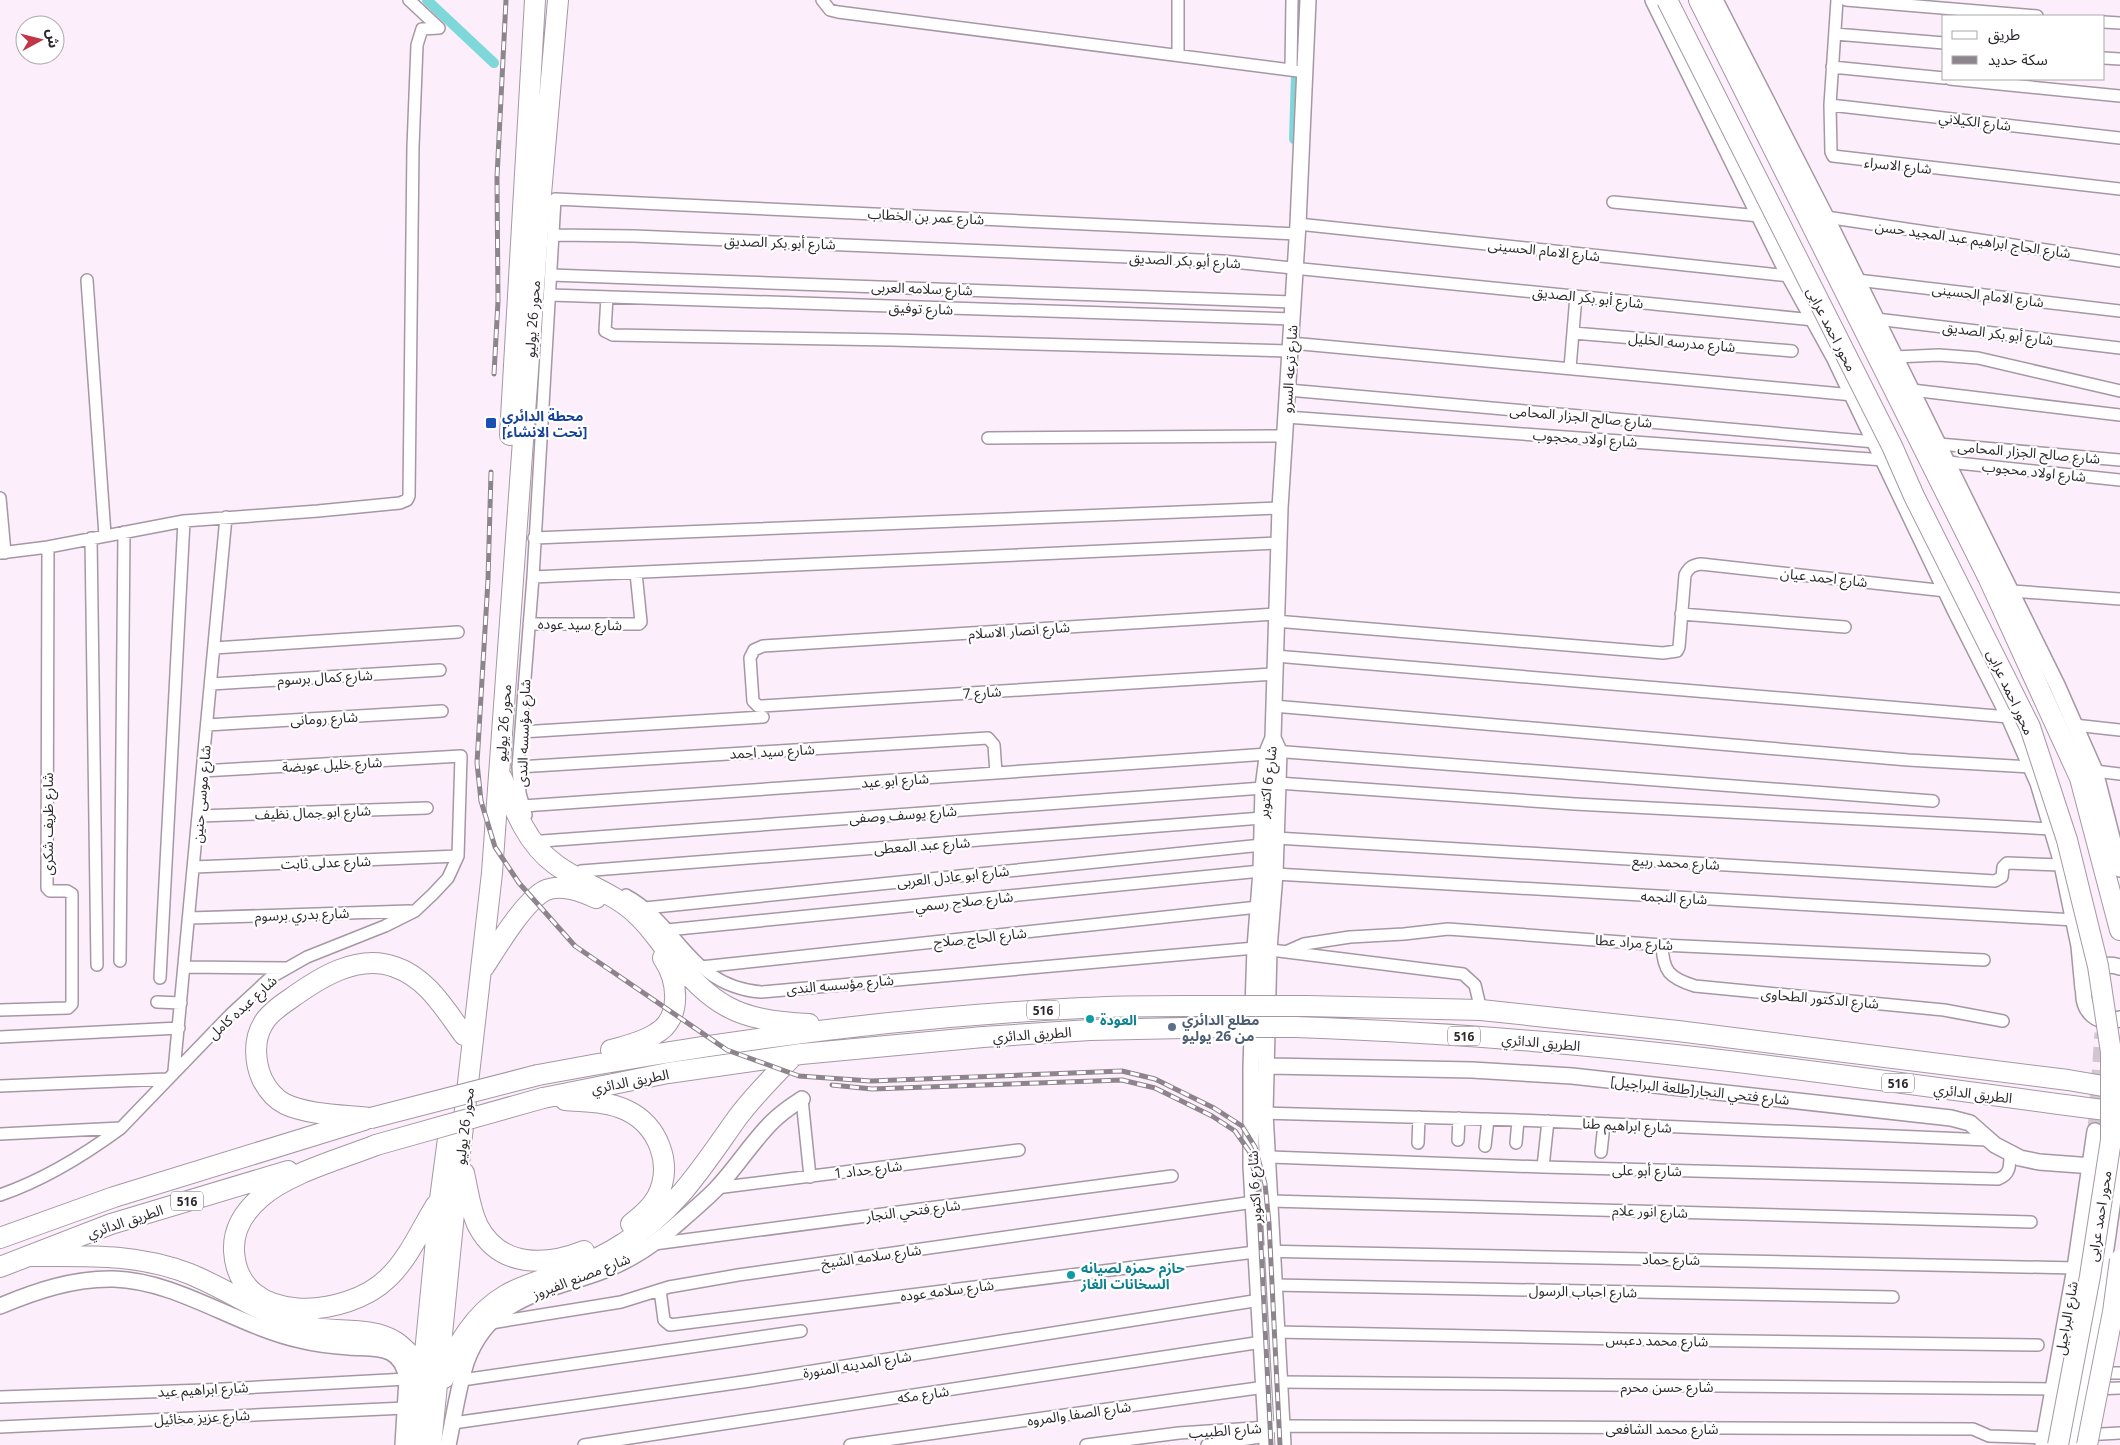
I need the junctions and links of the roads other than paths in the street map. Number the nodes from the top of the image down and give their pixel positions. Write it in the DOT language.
graph roads {
  1 [pos="409,0"];
  2 [pos="535,0"];
  3 [pos="558,0"];
  4 [pos="822,0"];
  5 [pos="1178,0"];
  6 [pos="1292,0"];
  7 [pos="1308,0"];
  8 [pos="1653,0"];
  9 [pos="1667,0"];
  10 [pos="1699,0"];
  11 [pos="1715,0"];
  12 [pos="1837,0"];
  13 [pos="1846,0"];
  14 [pos="2025,15"];
  15 [pos="2105,22"];
  16 [pos="2120,23"];
  17 [pos="1835,34"];
  18 [pos="1942,43"];
  19 [pos="1178,55"];
  20 [pos="2105,58"];
  21 [pos="2120,59"];
  22 [pos="1832,67"];
  23 [pos="1291,69"];
  24 [pos="1306,72"];
  25 [pos="1942,78"];
  26 [pos="1960,80"];
  27 [pos="2120,96"];
  28 [pos="1830,105"];
  29 [pos="2120,138"];
  30 [pos="2120,189"];
  31 [pos="555,199"];
  32 [pos="1613,202"];
  33 [pos="1760,216"];
  34 [pos="1826,218"];
  35 [pos="1294,230"];
  36 [pos="554,235"];
  37 [pos="2120,261"];
  38 [pos="1289,267"];
  39 [pos="551,275"];
  40 [pos="1790,276"];
  41 [pos="87,280"];
  42 [pos="1857,280"];
  43 [pos="550,295"];
  44 [pos="1576,296"];
  45 [pos="607,298"];
  46 [pos="1288,301"];
  47 [pos="2120,311"];
  48 [pos="1286,319"];
  49 [pos="1876,319"];
  50 [pos="1814,320"];
  51 [pos="1573,333"];
  52 [pos="1287,348"];
  53 [pos="2120,348"];
  54 [pos="1792,351"];
  55 [pos="1896,357"];
  56 [pos="1570,368"];
  57 [pos="1288,390"];
  58 [pos="1912,390"];
  59 [pos="2120,391"];
  60 [pos="1853,395"];
  61 [pos="2120,415"];
  62 [pos="1286,417"];
  63 [pos="1285,436"];
  64 [pos="988,438"];
  65 [pos="1875,442"];
  66 [pos="1939,444"];
  67 [pos="1884,460"];
  68 [pos="2120,460"];
  69 [pos="1948,462"];
  70 [pos="2120,480"];
  71 [pos="0,498"];
  72 [pos="1280,508"];
  73 [pos="226,517"];
  74 [pos="184,521"];
  75 [pos="124,532"];
  76 [pos="105,535"];
  77 [pos="91,538"];
  78 [pos="534,538"];
  79 [pos="1278,543"];
  80 [pos="48,547"];
  81 [pos="3,553"];
  82 [pos="636,573"];
  83 [pos="533,577"];
  84 [pos="1946,590"];
  85 [pos="2012,591"];
  86 [pos="2120,600"];
  87 [pos="1681,614"];
  88 [pos="1275,618"];
  89 [pos="529,624"];
  90 [pos="1845,627"];
  91 [pos="458,632"];
  92 [pos="763,646"];
  93 [pos="214,648"];
  94 [pos="1275,656"];
  95 [pos="440,670"];
  96 [pos="1274,674"];
  97 [pos="211,684"];
  98 [pos="1274,706"];
  99 [pos="442,711"];
  100 [pos="763,717"];
  101 [pos="2010,717"];
  102 [pos="207,725"];
  103 [pos="2074,725"];
  104 [pos="2120,730"];
  105 [pos="521,732"];
  106 [pos="1272,748"];
  107 [pos="461,756"];
  108 [pos="2031,767"];
  109 [pos="509,770"];
  110 [pos="202,771"];
  111 [pos="2095,771"];
  112 [pos="996,773"];
  113 [pos="2120,774"];
  114 [pos="1278,783"];
  115 [pos="1264,788"];
  116 [pos="1933,801"];
  117 [pos="523,806"];
  118 [pos="427,808"];
  119 [pos="199,816"];
  120 [pos="1262,818"];
  121 [pos="2052,829"];
  122 [pos="2116,837"];
  123 [pos="1276,838"];
  124 [pos="542,841"];
  125 [pos="1262,845"];
  126 [pos="458,856"];
  127 [pos="2062,865"];
  128 [pos="194,867"];
  129 [pos="2120,869"];
  130 [pos="582,871"];
  131 [pos="1268,872"];
  132 [pos="1258,907"];
  133 [pos="645,908"];
  134 [pos="415,911"];
  135 [pos="189,918"];
  136 [pos="2074,920"];
  137 [pos="667,930"];
  138 [pos="2120,930"];
  139 [pos="1662,945"];
  140 [pos="1262,948"];
  141 [pos="1288,951"];
  142 [pos="1984,960"];
  143 [pos="120,961"];
  144 [pos="97,965"];
  145 [pos="184,967"];
  146 [pos="701,967"];
  147 [pos="2120,967"];
  148 [pos="287,968"];
  149 [pos="482,968"];
  150 [pos="160,978"];
  151 [pos="2083,989"];
  152 [pos="156,1002"];
  153 [pos="181,1003"];
  154 [pos="0,1010"];
  155 [pos="1481,1010"];
  156 [pos="2120,1020"];
  157 [pos="2003,1021"];
  158 [pos="179,1028"];
  159 [pos="793,1028"];
  160 [pos="464,1034"];
  161 [pos="0,1037"];
  162 [pos="797,1055"];
  163 [pos="1266,1066"];
  164 [pos="171,1075"];
  165 [pos="538,1075"];
  166 [pos="0,1086"];
  167 [pos="2120,1089"];
  168 [pos="543,1098"];
  169 [pos="802,1099"];
  170 [pos="2120,1112"];
  171 [pos="1266,1113"];
  172 [pos="1419,1117"];
  173 [pos="371,1118"];
  174 [pos="1459,1118"];
  175 [pos="1488,1119"];
  176 [pos="1518,1120"];
  177 [pos="1548,1121"];
  178 [pos="1604,1124"];
  179 [pos="121,1128"];
  180 [pos="2095,1131"];
  181 [pos="0,1134"];
  182 [pos="1458,1140"];
  183 [pos="1988,1140"];
  184 [pos="2120,1140"];
  185 [pos="1418,1143"];
  186 [pos="1516,1143"];
  187 [pos="376,1145"];
  188 [pos="1485,1146"];
  189 [pos="1019,1150"];
  190 [pos="1601,1152"];
  191 [pos="460,1153"];
  192 [pos="2010,1154"];
  193 [pos="1267,1158"];
  194 [pos="2092,1166"];
  195 [pos="1543,1167"];
  196 [pos="2118,1168"];
  197 [pos="1172,1176"];
  198 [pos="810,1177"];
  199 [pos="716,1188"];
  200 [pos="0,1195"];
  201 [pos="440,1199"];
  202 [pos="1261,1201"];
  203 [pos="2031,1222"];
  204 [pos="0,1238"];
  205 [pos="653,1244"];
  206 [pos="1265,1251"];
  207 [pos="29,1256"];
  208 [pos="2120,1260"];
  209 [pos="0,1267"];
  210 [pos="2075,1268"];
  211 [pos="2120,1282"];
  212 [pos="2100,1283"];
  213 [pos="1274,1285"];
  214 [pos="660,1290"];
  215 [pos="1893,1297"];
  216 [pos="1260,1300"];
  217 [pos="0,1306"];
  218 [pos="491,1323"];
  219 [pos="2120,1324"];
  220 [pos="2094,1325"];
  221 [pos="801,1331"];
  222 [pos="1276,1332"];
  223 [pos="1262,1342"];
  224 [pos="2038,1345"];
  225 [pos="2120,1345"];
  226 [pos="2090,1346"];
  227 [pos="2120,1373"];
  228 [pos="415,1374"];
  229 [pos="2085,1374"];
  230 [pos="462,1380"];
  231 [pos="1272,1384"];
  232 [pos="2120,1388"];
  233 [pos="2054,1389"];
  234 [pos="2082,1390"];
  235 [pos="436,1393"];
  236 [pos="0,1396"];
  237 [pos="404,1408"];
  238 [pos="453,1423"];
  239 [pos="0,1427"];
  240 [pos="1273,1431"];
  241 [pos="2120,1433"];
  242 [pos="893,1442"];
  243 [pos="2063,1442"];
  244 [pos="402,1445"];
  245 [pos="416,1445"];
  246 [pos="431,1445"];
  247 [pos="448,1445"];
  248 [pos="584,1445"];
  249 [pos="850,1445"];
  250 [pos="1086,1445"];
  251 [pos="1207,1445"];
  252 [pos="1283,1445"];
  1 -- 73 [label="street"];
  2 -- 160 [label="highway, محور 26 يوليو"];
  3 -- 109 [label="highway, محور 26 يوليو"];
  4 -- 19 [label="street"];
  5 -- 19 [label="street"];
  6 -- 23 [label="street"];
  7 -- 24 [label="street, شارع ترعه السرو"];
  8 -- 33 [label="street"];
  9 -- 243 [label="highway, محور احمد عرابى, bridge"];
  10 -- 138 [label="highway, محور احمد عرابى"];
  11 -- 34 [label="street"];
  12 -- 17 [label="street, شارع الاسراء"];
  13 -- 14 [label="street"];
  15 -- 16 [label="street"];
  17 -- 18 [label="street"];
  17 -- 22 [label="street, شارع الاسراء"];
  19 -- 23 [label="street"];
  20 -- 21 [label="street"];
  22 -- 25 [label="street"];
  22 -- 28 [label="street, شارع الاسراء"];
  23 -- 24 [label="street"];
  24 -- 35 [label="street, شارع ترعه السرو"];
  26 -- 27 [label="street"];
  28 -- 29 [label="street, شارع الكيلاني"];
  28 -- 30 [label="street, شارع الاسراء"];
  31 -- 35 [label="street, شارع عمر بن الخطاب"];
  31 -- 36 [label="street, شارع مؤسسه الندى"];
  32 -- 33 [label="street"];
  33 -- 40 [label="street"];
  34 -- 37 [label="street, شارع الحاج ابراهيم عبد المجيد حسن"];
  34 -- 42 [label="street"];
  35 -- 38 [label="street, شارع ترعه السرو"];
  35 -- 40 [label="street, شارع الامام الحسينى"];
  36 -- 38 [label="street, شارع أبو بكر الصديق"];
  36 -- 39 [label="street, شارع مؤسسه الندى"];
  38 -- 44 [label="street, شارع أبو بكر الصديق"];
  38 -- 46 [label="street, شارع ترعه السرو"];
  39 -- 43 [label="street, شارع مؤسسه الندى"];
  39 -- 46 [label="street, شارع سلامه العربى"];
  40 -- 50 [label="street"];
  41 -- 76 [label="street"];
  42 -- 47 [label="street, شارع الامام الحسينى"];
  42 -- 49 [label="street"];
  43 -- 45 [label="street, شارع توفيق"];
  43 -- 78 [label="street, شارع مؤسسه الندى"];
  44 -- 50 [label="street, شارع أبو بكر الصديق"];
  44 -- 51 [label="street"];
  45 -- 48 [label="street, شارع توفيق"];
  45 -- 52 [label="street"];
  46 -- 48 [label="street, شارع ترعه السرو"];
  48 -- 52 [label="street, شارع ترعه السرو"];
  49 -- 53 [label="street, شارع أبو بكر الصديق"];
  49 -- 55 [label="street"];
  50 -- 60 [label="street"];
  51 -- 54 [label="street, شارع مدرسه الخليل"];
  51 -- 56 [label="street"];
  52 -- 56 [label="street"];
  52 -- 57 [label="street, شارع ترعه السرو"];
  55 -- 58 [label="street"];
  55 -- 59 [label="street"];
  56 -- 60 [label="street"];
  57 -- 62 [label="street, شارع ترعه السرو"];
  57 -- 65 [label="street, شارع صالح الجزار المحامى"];
  58 -- 61 [label="street"];
  58 -- 66 [label="street"];
  60 -- 65 [label="street"];
  62 -- 63 [label="street, شارع ترعه السرو"];
  62 -- 67 [label="street, شارع اولاد محجوب"];
  63 -- 64 [label="street"];
  63 -- 72 [label="street, شارع ترعه السرو"];
  65 -- 67 [label="street"];
  66 -- 68 [label="street, شارع صالح الجزار المحامى"];
  66 -- 69 [label="street"];
  67 -- 84 [label="street"];
  69 -- 70 [label="street, شارع اولاد محجوب"];
  69 -- 85 [label="street"];
  71 -- 81 [label="street"];
  72 -- 78 [label="street"];
  72 -- 79 [label="street, شارع ترعه السرو"];
  73 -- 74 [label="street"];
  73 -- 93 [label="street, شارع موسى حنين"];
  74 -- 75 [label="street"];
  74 -- 150 [label="street"];
  75 -- 76 [label="street"];
  75 -- 143 [label="street"];
  76 -- 77 [label="street"];
  77 -- 80 [label="street"];
  77 -- 144 [label="street"];
  78 -- 83 [label="street, شارع مؤسسه الندى"];
  79 -- 82 [label="street"];
  79 -- 88 [label="street, شارع ترعه السرو"];
  80 -- 81 [label="street"];
  80 -- 154 [label="street, شارع ظريف شكرى"];
  82 -- 83 [label="street"];
  82 -- 89 [label="street, شارع سيد عوده"];
  83 -- 89 [label="street, شارع مؤسسه الندى"];
  84 -- 87 [label="street, شارع احمد عيان"];
  84 -- 101 [label="street"];
  85 -- 86 [label="street"];
  85 -- 103 [label="street"];
  87 -- 88 [label="street, شارع انصار الاسلام"];
  87 -- 90 [label="street"];
  88 -- 92 [label="street, شارع انصار الاسلام"];
  88 -- 94 [label="street, شارع ترعه السرو"];
  89 -- 105 [label="street, شارع مؤسسه الندى"];
  91 -- 93 [label="street"];
  92 -- 96 [label="street, شارع 7"];
  93 -- 97 [label="street, شارع موسى حنين"];
  94 -- 96 [label="street, شارع ترعه السرو"];
  94 -- 101 [label="street"];
  95 -- 97 [label="street, شارع كمال برسوم"];
  96 -- 98 [label="street, شارع ترعه السرو"];
  97 -- 102 [label="street, شارع موسى حنين"];
  98 -- 106 [label="street, شارع ترعه السرو"];
  98 -- 108 [label="street"];
  99 -- 102 [label="street, شارع رومانى"];
  100 -- 105 [label="street"];
  101 -- 108 [label="street"];
  102 -- 110 [label="street, شارع موسى حنين"];
  103 -- 104 [label="street"];
  103 -- 111 [label="street"];
  105 -- 109 [label="street, شارع مؤسسه الندى"];
  106 -- 112 [label="street, شارع ابو عيد"];
  106 -- 114 [label="street, شارع 6 اكتوبر"];
  106 -- 115 [label="street, شارع 6 اكتوبر"];
  106 -- 116 [label="street, شارع ابو عيد"];
  107 -- 110 [label="street, شارع خليل عويضة"];
  107 -- 126 [label="street, شارع عبده كامل"];
  108 -- 121 [label="street"];
  109 -- 112 [label="street, شارع سيد احمد"];
  109 -- 117 [label="street, شارع مؤسسه الندى"];
  109 -- 149 [label="highway, محور 26 يوليو"];
  109 -- 159 [label="highway"];
  110 -- 119 [label="street, شارع موسى حنين"];
  111 -- 113 [label="street"];
  111 -- 122 [label="street"];
  112 -- 117 [label="street, شارع ابو عيد"];
  114 -- 121 [label="street"];
  114 -- 123 [label="street, شارع 6 اكتوبر"];
  115 -- 120 [label="street, شارع 6 اكتوبر"];
  115 -- 124 [label="street, شارع يوسف وصفى"];
  117 -- 124 [label="street, شارع مؤسسه الندى"];
  118 -- 119 [label="street, شارع ابو جمال نظيف"];
  119 -- 128 [label="street, شارع موسى حنين"];
  120 -- 125 [label="street, شارع 6 اكتوبر"];
  120 -- 130 [label="street, شارع عبد المعطى"];
  121 -- 127 [label="street"];
  122 -- 129 [label="street"];
  123 -- 127 [label="street, شارع محمد ربيع"];
  123 -- 131 [label="street, شارع 6 اكتوبر"];
  124 -- 130 [label="street, شارع مؤسسه الندى"];
  125 -- 131 [label="street, شارع 6 اكتوبر"];
  125 -- 133 [label="street, شارع ابو عادل العربى"];
  126 -- 128 [label="street, شارع عدلى ثابت"];
  126 -- 134 [label="street, شارع عبده كامل"];
  127 -- 136 [label="street"];
  128 -- 135 [label="street, شارع موسى حنين"];
  130 -- 133 [label="street, شارع مؤسسه الندى"];
  131 -- 132 [label="street, شارع 6 اكتوبر"];
  131 -- 136 [label="street, شارع النجمه"];
  131 -- 137 [label="street, شارع صلاح رسمي"];
  131 -- 140 [label="street, شارع 6 اكتوبر"];
  132 -- 140 [label="street, شارع 6 اكتوبر"];
  132 -- 146 [label="street, شارع الحاج صلاح"];
  133 -- 137 [label="street, شارع مؤسسه الندى"];
  134 -- 135 [label="street, شارع بدري برسوم"];
  134 -- 148 [label="street, شارع عبده كامل"];
  135 -- 145 [label="street, شارع موسى حنين"];
  136 -- 151 [label="street"];
  137 -- 146 [label="street, شارع مؤسسه الندى"];
  139 -- 141 [label="street, شارع مراد عطا"];
  139 -- 142 [label="street, شارع مراد عطا"];
  139 -- 157 [label="street, شارع الدكتور الطحاوى"];
  140 -- 141 [label="street, شارع مؤسسه الندى"];
  140 -- 146 [label="street, شارع مؤسسه الندى"];
  140 -- 163 [label="street, شارع 6 اكتوبر"];
  140 -- 202 [label="street, شارع 6 اكتوبر"];
  141 -- 155 [label="street, شارع مؤسسه الندى"];
  145 -- 148 [label="street"];
  145 -- 153 [label="street, شارع موسى حنين"];
  147 -- 151 [label="street"];
  148 -- 164 [label="street, شارع عبده كامل"];
  149 -- 165 [label="highway"];
  149 -- 191 [label="highway, محور 26 يوليو"];
  151 -- 156 [label="street"];
  152 -- 153 [label="street"];
  153 -- 158 [label="street, شارع موسى حنين"];
  155 -- 159 [label="highway, الطريق الدائري / 516, bridge"];
  155 -- 167 [label="highway, الطريق الدائري / 516"];
  158 -- 161 [label="street"];
  158 -- 164 [label="street, شارع موسى حنين"];
  159 -- 165 [label="highway, الطريق الدائري / 516"];
  160 -- 173 [label="highway"];
  160 -- 201 [label="highway, محور 26 يوليو"];
  162 -- 168 [label="highway, الطريق الدائري / 516"];
  162 -- 170 [label="highway, الطريق الدائري / 516, bridge"];
  162 -- 235 [label="highway"];
  163 -- 171 [label="street, شارع 6 اكتوبر"];
  163 -- 183 [label="street, شارع فتحي النجار[طلعة البراجيل]"];
  164 -- 166 [label="street"];
  164 -- 179 [label="street, شارع عبده كامل"];
  165 -- 173 [label="highway, الطريق الدائري / 516, bridge"];
  168 -- 187 [label="highway, الطريق الدائري / 516, bridge"];
  168 -- 191 [label="highway"];
  169 -- 198 [label="street"];
  169 -- 199 [label="street, شارع مصنع الفيروز"];
  171 -- 172 [label="street, شارع ابراهيم طنا"];
  171 -- 193 [label="street, شارع 6 اكتوبر"];
  172 -- 174 [label="street, شارع ابراهيم طنا"];
  172 -- 185 [label="street"];
  173 -- 204 [label="highway, الطريق الدائري / 516"];
  174 -- 175 [label="street, شارع ابراهيم طنا"];
  174 -- 182 [label="street"];
  175 -- 176 [label="street, شارع ابراهيم طنا"];
  175 -- 188 [label="street"];
  176 -- 177 [label="street, شارع ابراهيم طنا"];
  176 -- 186 [label="street"];
  177 -- 178 [label="street, شارع ابراهيم طنا"];
  177 -- 195 [label="street"];
  178 -- 183 [label="street, شارع ابراهيم طنا"];
  178 -- 190 [label="street"];
  179 -- 181 [label="street"];
  179 -- 200 [label="street, شارع عبده كامل"];
  180 -- 194 [label="street, شارع البراجيل"];
  183 -- 192 [label="street, شارع فتحي النجار[طلعة البراجيل]"];
  184 -- 196 [label="street, شارع البراجيل"];
  187 -- 201 [label="highway"];
  187 -- 207 [label="highway, الطريق الدائري / 516"];
  189 -- 198 [label="street, شارع حداد 1"];
  191 -- 235 [label="highway, محور 26 يوليو"];
  192 -- 194 [label="street, شارع فتحي النجار[طلعة البراجيل]"];
  192 -- 195 [label="street, شارع أبو على"];
  193 -- 195 [label="street, شارع أبو على"];
  193 -- 202 [label="street, شارع 6 اكتوبر"];
  194 -- 196 [label="street, شارع فتحي النجار[طلعة البراجيل]"];
  194 -- 210 [label="street, شارع البراجيل"];
  196 -- 212 [label="street, شارع البراجيل"];
  197 -- 205 [label="street, شارع فتحي النجار"];
  198 -- 199 [label="street, شارع حداد 1"];
  199 -- 205 [label="street, شارع مصنع الفيروز"];
  201 -- 228 [label="highway, محور 26 يوليو"];
  202 -- 203 [label="street, شارع انور علام"];
  202 -- 206 [label="street, شارع 6 اكتوبر"];
  202 -- 214 [label="street, شارع سلامه الشيخ"];
  205 -- 218 [label="street, شارع مصنع الفيروز"];
  206 -- 210 [label="street, شارع حماد"];
  206 -- 213 [label="street, شارع 6 اكتوبر"];
  206 -- 214 [label="street, شارع سلامه عوده"];
  206 -- 216 [label="street, شارع 6 اكتوبر"];
  207 -- 209 [label="highway, الطريق الدائري / 516"];
  207 -- 228 [label="highway"];
  208 -- 243 [label="highway, محور احمد عرابى, bridge"];
  210 -- 233 [label="street, شارع البراجيل"];
  211 -- 212 [label="street"];
  212 -- 220 [label="street, شارع البراجيل"];
  213 -- 215 [label="street, شارع احباب الرسول"];
  213 -- 222 [label="street, شارع 6 اكتوبر"];
  214 -- 218 [label="street, شارع سلامه الشيخ"];
  216 -- 223 [label="street, شارع 6 اكتوبر"];
  216 -- 238 [label="street, شارع المدينه المنورة"];
  217 -- 228 [label="street"];
  218 -- 230 [label="street, شارع مصنع الفيروز"];
  219 -- 220 [label="street"];
  220 -- 226 [label="street, شارع البراجيل"];
  221 -- 230 [label="street"];
  222 -- 224 [label="street, شارع محمد دعبس"];
  222 -- 231 [label="street, شارع 6 اكتوبر"];
  223 -- 231 [label="street, شارع 6 اكتوبر"];
  223 -- 248 [label="street, شارع مكه"];
  225 -- 226 [label="street"];
  226 -- 229 [label="street, شارع البراجيل"];
  227 -- 229 [label="street"];
  228 -- 236 [label="street, شارع ابراهيم عيد"];
  228 -- 237 [label="street"];
  228 -- 245 [label="highway, محور 26 يوليو"];
  229 -- 234 [label="street, شارع البراجيل"];
  230 -- 238 [label="street, شارع مصنع الفيروز"];
  231 -- 233 [label="street, شارع حسن محرم"];
  231 -- 240 [label="street, شارع 6 اكتوبر"];
  231 -- 242 [label="street, شارع الصفا والمروه"];
  232 -- 234 [label="street"];
  233 -- 243 [label="street, شارع البراجيل"];
  234 -- 243 [label="street, شارع البراجيل"];
  235 -- 246 [label="highway, محور 26 يوليو"];
  237 -- 239 [label="street, شارع عزيز مخائيل"];
  237 -- 244 [label="street"];
  238 -- 247 [label="street, شارع مصنع الفيروز"];
  240 -- 243 [label="street, شارع محمد الشافعى"];
  240 -- 250 [label="street, شارع الطبيب"];
  240 -- 251 [label="street"];
  240 -- 252 [label="street, شارع 6 اكتوبر"];
  241 -- 243 [label="street, شارع محمد الشافعى"];
  242 -- 249 [label="street, شارع الصفا والمروه"];
}
